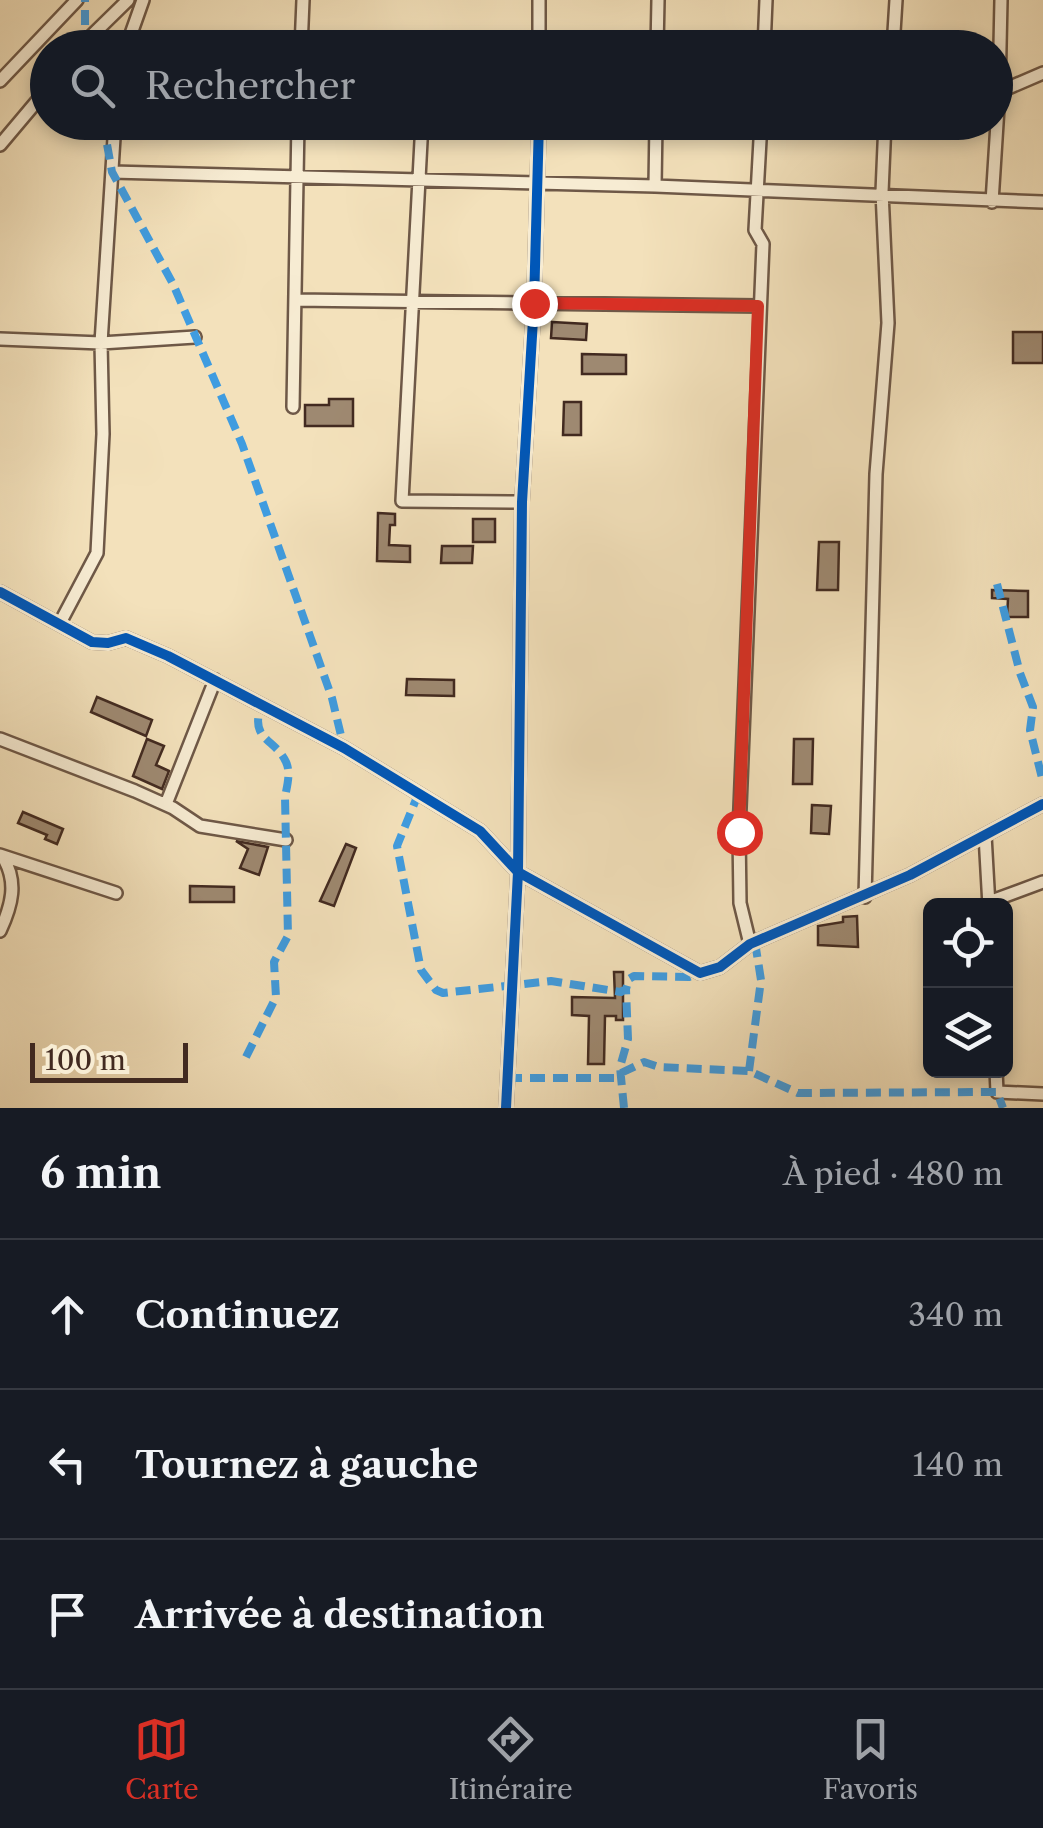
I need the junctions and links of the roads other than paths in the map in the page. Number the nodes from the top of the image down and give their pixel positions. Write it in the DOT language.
graph roads {
  1 [pos="77,0"];
  2 [pos="128,0"];
  3 [pos="142,0"];
  4 [pos="303,0"];
  5 [pos="539,0"];
  6 [pos="658,0"];
  7 [pos="766,0"];
  8 [pos="896,0"];
  9 [pos="1001,0"];
  10 [pos="48,30"];
  11 [pos="97,30"];
  12 [pos="132,30"];
  13 [pos="302,30"];
  14 [pos="539,30"];
  15 [pos="657,30"];
  16 [pos="765,30"];
  17 [pos="894,30"];
  18 [pos="1000,30"];
  19 [pos="30,49"];
  20 [pos="1043,72"];
  21 [pos="0,81"];
  22 [pos="1013,86"];
  23 [pos="30,109"];
  24 [pos="115,140"];
  25 [pos="297,140"];
  26 [pos="421,140"];
  27 [pos="538,140"];
  28 [pos="656,140"];
  29 [pos="760,140"];
  30 [pos="884,140"];
  31 [pos="996,140"];
  32 [pos="0,145"];
  33 [pos="112,172"];
  34 [pos="296,177"];
  35 [pos="418,180"];
  36 [pos="538,183"];
  37 [pos="655,186"];
  38 [pos="759,190"];
  39 [pos="882,195"];
  40 [pos="992,202"];
  41 [pos="1043,202"];
  42 [pos="295,300"];
  43 [pos="413,302"];
  44 [pos="534,303"];
  45 [pos="758,306"];
  46 [pos="195,337"];
  47 [pos="0,339"];
  48 [pos="101,344"];
  49 [pos="293,407"];
  50 [pos="522,502"];
  51 [pos="0,592"];
  52 [pos="60,622"];
  53 [pos="215,680"];
  54 [pos="0,739"];
  55 [pos="166,804"];
  56 [pos="1043,804"];
  57 [pos="985,835"];
  58 [pos="286,840"];
  59 [pos="2,856"];
  60 [pos="518,872"];
  61 [pos="1043,882"];
  62 [pos="116,893"];
  63 [pos="865,897"];
  64 [pos="989,898"];
  65 [pos="1004,898"];
  66 [pos="0,932"];
  67 [pos="750,944"];
  68 [pos="996,1078"];
  69 [pos="1043,1094"];
  70 [pos="506,1108"];
  1 -- 10 [label="street"];
  2 -- 11 [label="street"];
  3 -- 12 [label="street"];
  4 -- 13 [label="street"];
  5 -- 14 [label="street"];
  6 -- 15 [label="street"];
  7 -- 16 [label="street"];
  8 -- 17 [label="street"];
  9 -- 18 [label="street"];
  19 -- 21 [label="street"];
  20 -- 22 [label="street"];
  23 -- 32 [label="street"];
  24 -- 33 [label="street"];
  25 -- 34 [label="street"];
  26 -- 35 [label="street"];
  27 -- 36 [label="street"];
  28 -- 37 [label="street"];
  29 -- 38 [label="street"];
  30 -- 39 [label="street"];
  31 -- 40 [label="street"];
  33 -- 34 [label="street"];
  33 -- 48 [label="street"];
  34 -- 35 [label="street"];
  34 -- 42 [label="street"];
  35 -- 36 [label="street"];
  35 -- 43 [label="street"];
  36 -- 37 [label="street"];
  36 -- 44 [label="street"];
  37 -- 38 [label="street"];
  38 -- 39 [label="street"];
  38 -- 45 [label="street"];
  39 -- 40 [label="street"];
  39 -- 63 [label="street"];
  40 -- 41 [label="street"];
  42 -- 43 [label="street"];
  42 -- 49 [label="street"];
  43 -- 44 [label="street"];
  43 -- 50 [label="street"];
  44 -- 45 [label="street"];
  44 -- 50 [label="street"];
  45 -- 67 [label="street"];
  46 -- 48 [label="street"];
  47 -- 48 [label="street"];
  48 -- 52 [label="street"];
  50 -- 60 [label="street"];
  51 -- 52 [label="street"];
  52 -- 53 [label="street"];
  53 -- 55 [label="street"];
  53 -- 60 [label="street"];
  54 -- 55 [label="street"];
  55 -- 58 [label="street"];
  56 -- 57 [label="street"];
  57 -- 63 [label="street"];
  57 -- 64 [label="street"];
  59 -- 62 [label="street"];
  59 -- 66 [label="street"];
  60 -- 67 [label="street"];
  60 -- 70 [label="street"];
  61 -- 65 [label="street"];
  63 -- 67 [label="street"];
  68 -- 69 [label="street"];
}
